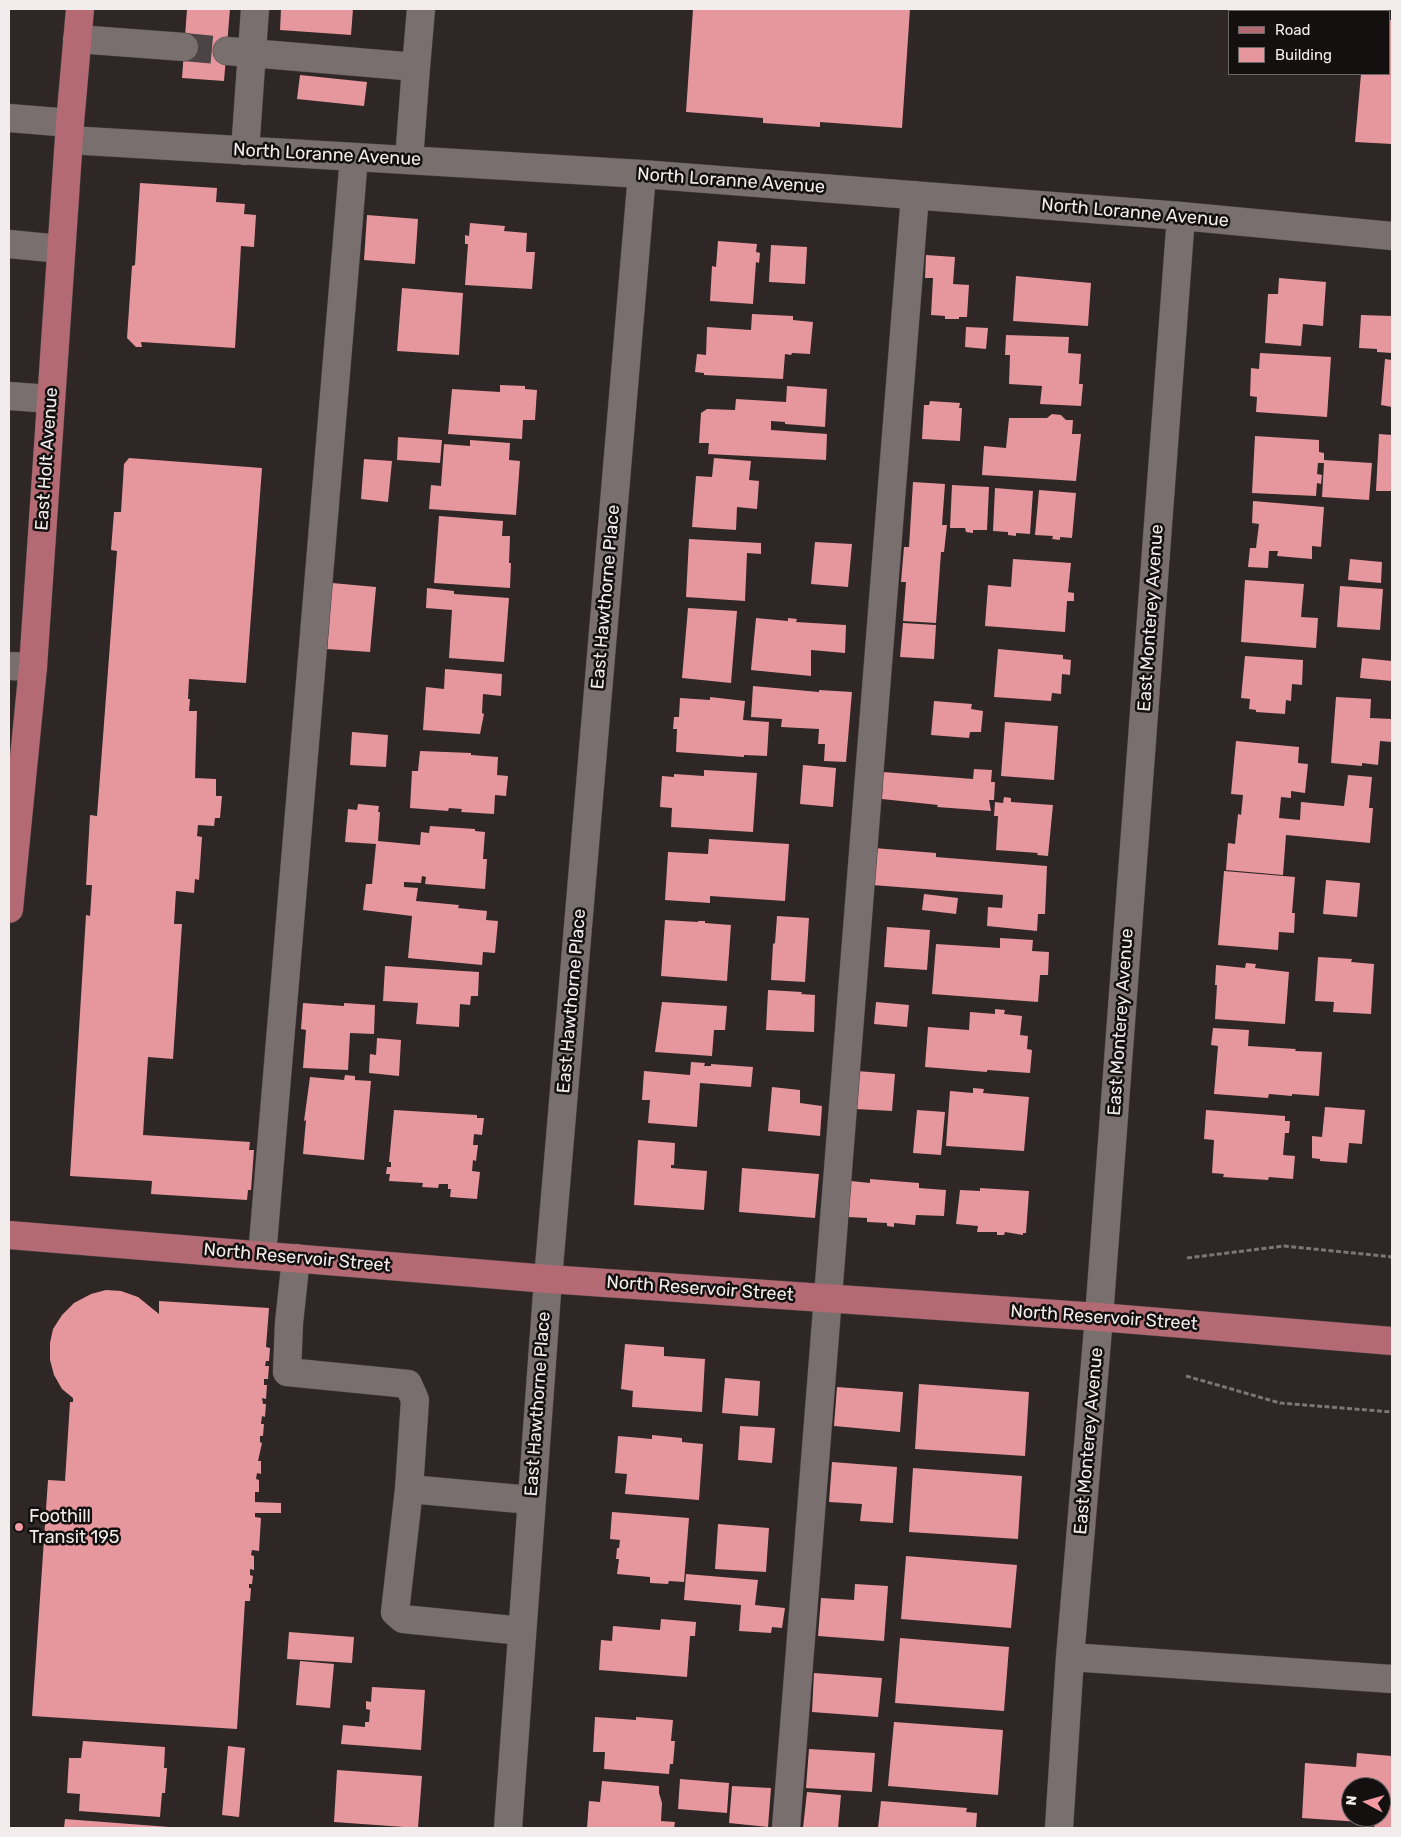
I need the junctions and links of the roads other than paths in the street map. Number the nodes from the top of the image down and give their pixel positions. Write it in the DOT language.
graph roads {
  1 [pos="80,9"];
  2 [pos="255,9"];
  3 [pos="422,9"];
  4 [pos="77,39"];
  5 [pos="184,47"];
  6 [pos="239,52"];
  7 [pos="416,67"];
  8 [pos="9,118"];
  9 [pos="70,131"];
  10 [pos="245,151"];
  11 [pos="354,157"];
  12 [pos="409,160"];
  13 [pos="642,174"];
  14 [pos="915,195"];
  15 [pos="1181,216"];
  16 [pos="1392,236"];
  17 [pos="9,244"];
  18 [pos="61,249"];
  19 [pos="9,396"];
  20 [pos="51,399"];
  21 [pos="21,667"];
  22 [pos="9,909"];
  23 [pos="9,1235"];
  24 [pos="262,1256"];
  25 [pos="296,1258"];
  26 [pos="548,1279"];
  27 [pos="828,1298"];
  28 [pos="1099,1317"];
  29 [pos="1392,1341"];
  30 [pos="409,1489"];
  31 [pos="531,1500"];
  32 [pos="522,1631"];
  33 [pos="1070,1656"];
  34 [pos="1392,1679"];
  35 [pos="508,1828"];
  36 [pos="786,1828"];
  37 [pos="1059,1828"];
  1 -- 4 [label="main road, East Holt Avenue"];
  2 -- 6 [label="street"];
  3 -- 7 [label="street"];
  4 -- 5 [label="street"];
  4 -- 9 [label="main road, East Holt Avenue"];
  6 -- 7 [label="street"];
  6 -- 10 [label="street"];
  7 -- 12 [label="street"];
  8 -- 9 [label="street, North Loranne Avenue"];
  9 -- 10 [label="street, North Loranne Avenue"];
  9 -- 18 [label="main road, East Holt Avenue"];
  10 -- 11 [label="street, North Loranne Avenue"];
  11 -- 12 [label="street, North Loranne Avenue"];
  11 -- 24 [label="street"];
  12 -- 13 [label="street, North Loranne Avenue"];
  13 -- 14 [label="street, North Loranne Avenue"];
  13 -- 26 [label="street, East Hawthorne Place"];
  14 -- 15 [label="street, North Loranne Avenue"];
  14 -- 27 [label="street"];
  15 -- 16 [label="street, North Loranne Avenue"];
  15 -- 28 [label="street, East Monterey Avenue"];
  17 -- 18 [label="street"];
  18 -- 20 [label="main road, East Holt Avenue"];
  19 -- 20 [label="street"];
  20 -- 21 [label="main road, East Holt Avenue"];
  21 -- 22 [label="main road, East Holt Avenue"];
  23 -- 24 [label="main road, North Reservoir Street"];
  24 -- 25 [label="main road, North Reservoir Street"];
  25 -- 26 [label="main road, North Reservoir Street"];
  25 -- 30 [label="street"];
  26 -- 27 [label="main road, North Reservoir Street"];
  26 -- 31 [label="street, East Hawthorne Place"];
  27 -- 28 [label="main road, North Reservoir Street"];
  27 -- 36 [label="street"];
  28 -- 29 [label="main road, North Reservoir Street"];
  28 -- 33 [label="street, East Monterey Avenue"];
  30 -- 31 [label="street"];
  30 -- 32 [label="street"];
  31 -- 32 [label="street, East Hawthorne Place"];
  32 -- 35 [label="street, East Hawthorne Place"];
  33 -- 34 [label="street"];
  33 -- 37 [label="street, East Monterey Avenue"];
}
